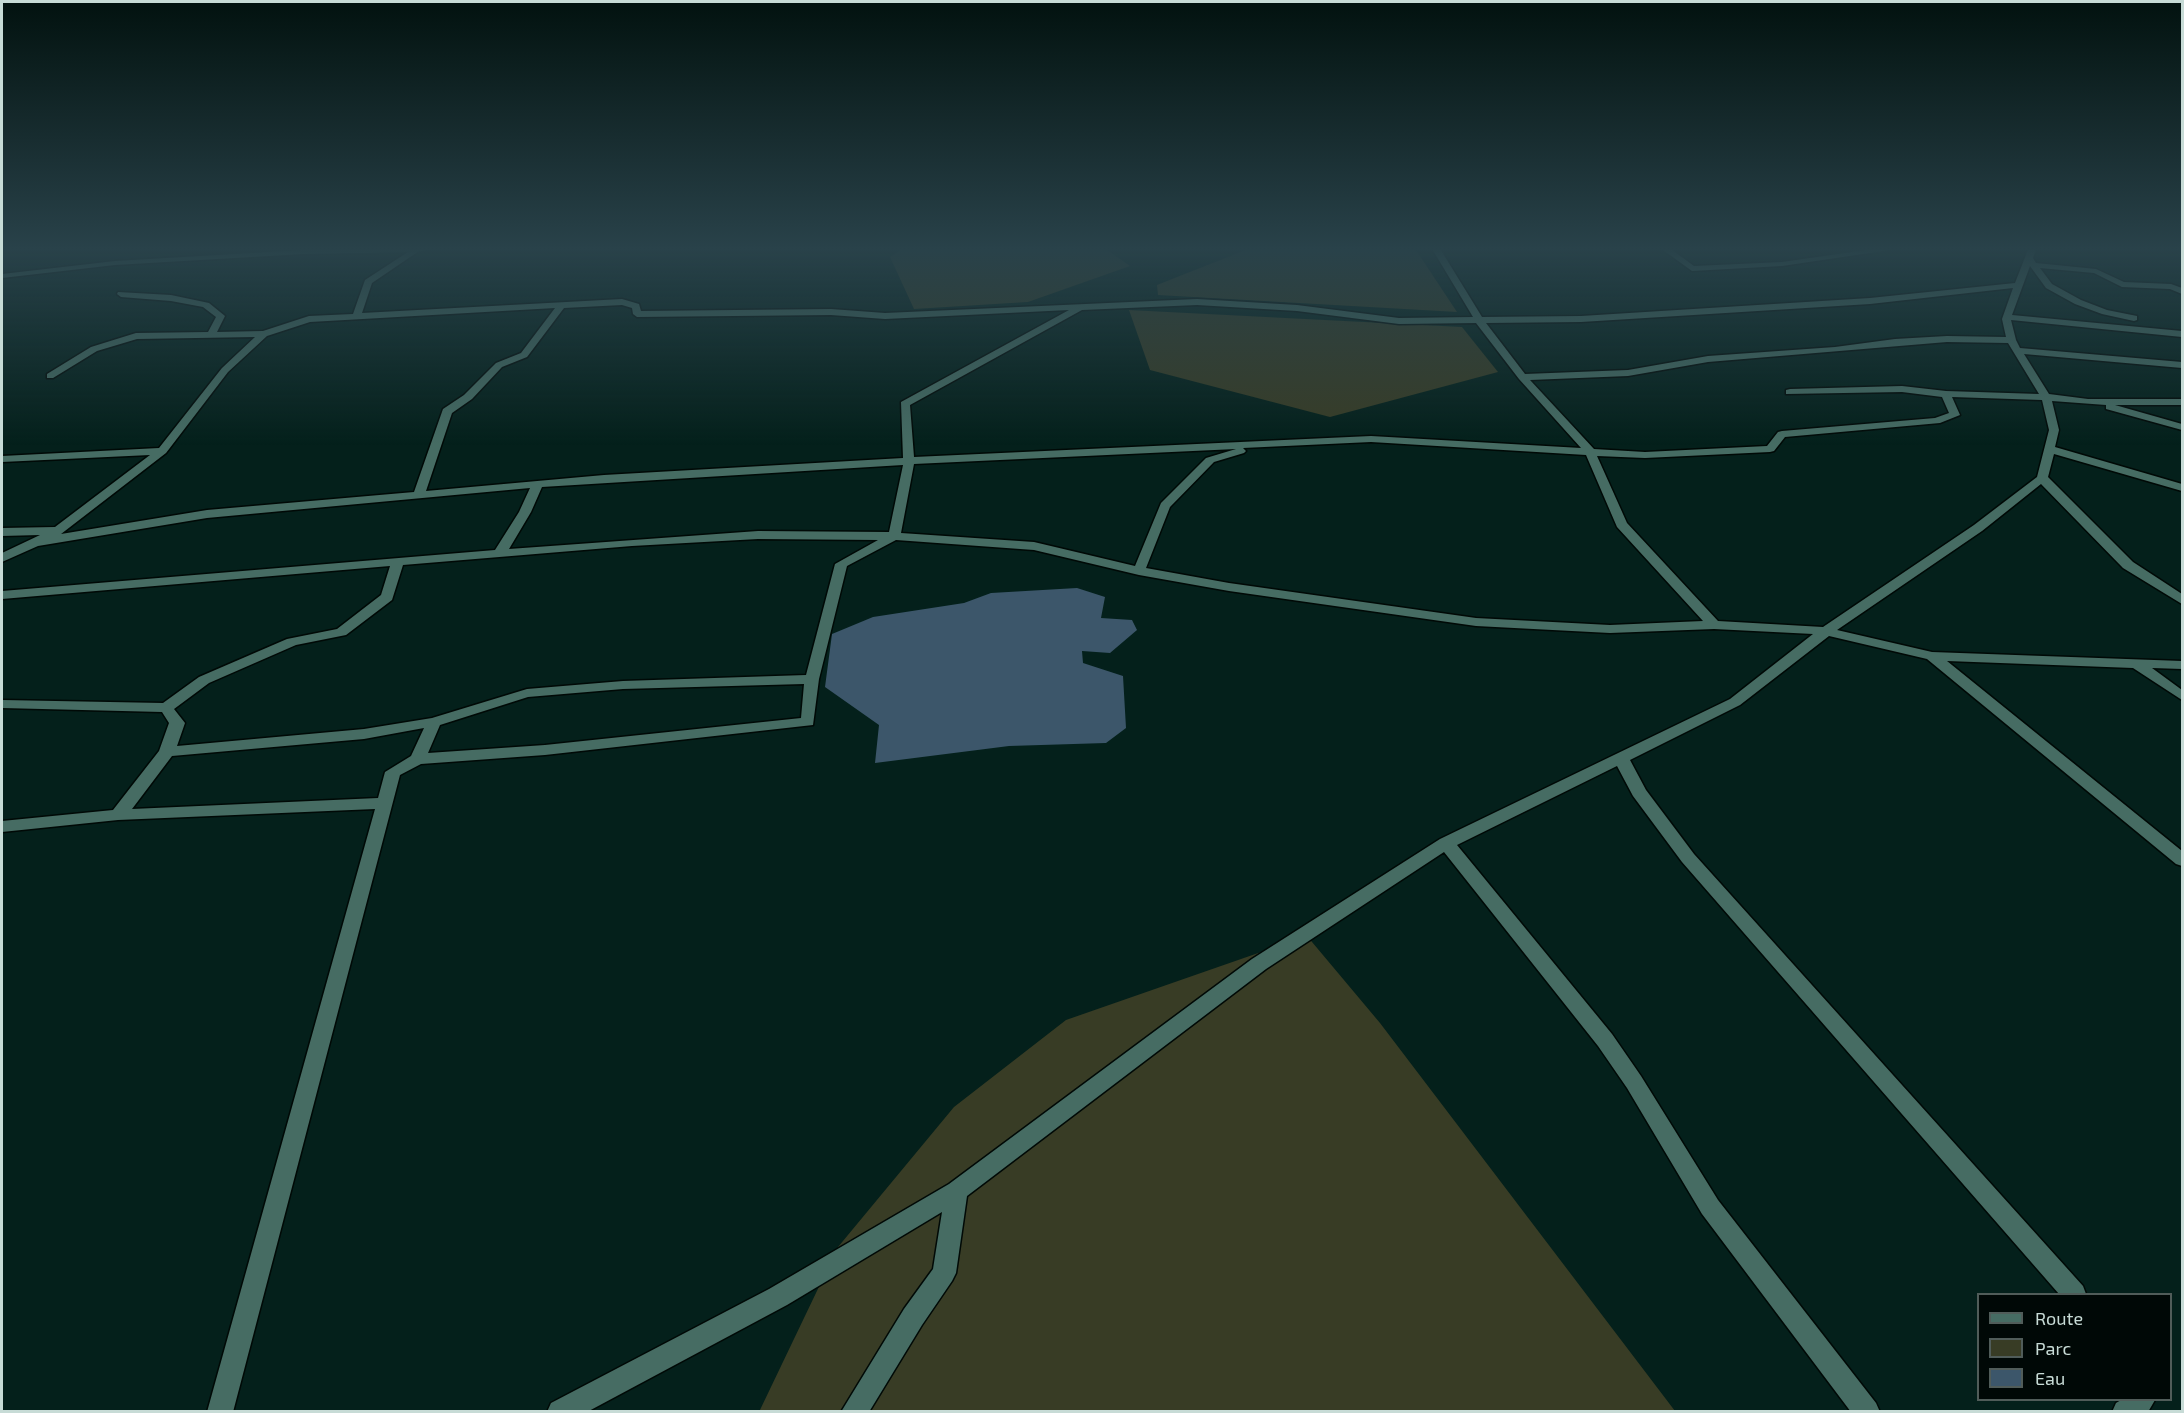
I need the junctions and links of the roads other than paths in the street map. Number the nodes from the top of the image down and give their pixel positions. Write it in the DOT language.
graph roads {
  1 [pos="217,313"];
  2 [pos="358,313"];
  3 [pos="419,313"];
  4 [pos="556,313"];
  5 [pos="638,313"];
  6 [pos="740,313"];
  7 [pos="844,313"];
  8 [pos="946,313"];
  9 [pos="1070,313"];
  10 [pos="1336,313"];
  11 [pos="1474,313"];
  12 [pos="1678,313"];
  13 [pos="2008,313"];
  14 [pos="2094,313"];
  15 [pos="2116,313"];
  16 [pos="357,316"];
  17 [pos="2007,317"];
  18 [pos="2134,318"];
  19 [pos="1478,319"];
  20 [pos="2105,325"];
  21 [pos="212,333"];
  22 [pos="264,334"];
  23 [pos="2182,334"];
  24 [pos="2014,345"];
  25 [pos="2182,365"];
  26 [pos="50,376"];
  27 [pos="1522,376"];
  28 [pos="1790,392"];
  29 [pos="1946,394"];
  30 [pos="2046,397"];
  31 [pos="2088,402"];
  32 [pos="2182,402"];
  33 [pos="2182,427"];
  34 [pos="1265,444"];
  35 [pos="2050,449"];
  36 [pos="1589,450"];
  37 [pos="162,452"];
  38 [pos="2,459"];
  39 [pos="909,461"];
  40 [pos="2042,478"];
  41 [pos="538,483"];
  42 [pos="2182,488"];
  43 [pos="419,495"];
  44 [pos="58,531"];
  45 [pos="2,532"];
  46 [pos="894,536"];
  47 [pos="37,542"];
  48 [pos="499,554"];
  49 [pos="2,558"];
  50 [pos="398,562"];
  51 [pos="1139,571"];
  52 [pos="2,595"];
  53 [pos="2182,600"];
  54 [pos="1713,626"];
  55 [pos="1826,631"];
  56 [pos="1932,656"];
  57 [pos="2138,665"];
  58 [pos="2182,665"];
  59 [pos="812,679"];
  60 [pos="2182,696"];
  61 [pos="2,704"];
  62 [pos="166,708"];
  63 [pos="434,722"];
  64 [pos="167,752"];
  65 [pos="1620,756"];
  66 [pos="418,759"];
  67 [pos="384,803"];
  68 [pos="118,815"];
  69 [pos="20,826"];
  70 [pos="2,827"];
  71 [pos="2,837"];
  72 [pos="1446,843"];
  73 [pos="2182,860"];
  74 [pos="957,1191"];
  75 [pos="2073,1293"];
  76 [pos="2141,1401"];
  77 [pos="220,1412"];
  78 [pos="560,1412"];
  79 [pos="854,1412"];
  80 [pos="1867,1412"];
  81 [pos="2125,1412"];
  1 -- 21 [label="street"];
  2 -- 16 [label="street"];
  3 -- 16 [label="street"];
  4 -- 43 [label="street"];
  5 -- 6 [label="street"];
  7 -- 8 [label="street"];
  9 -- 39 [label="street"];
  10 -- 19 [label="street"];
  11 -- 19 [label="street"];
  12 -- 19 [label="street"];
  13 -- 17 [label="street"];
  14 -- 20 [label="street"];
  15 -- 18 [label="street"];
  16 -- 22 [label="street"];
  17 -- 20 [label="street"];
  17 -- 24 [label="street"];
  19 -- 27 [label="street"];
  20 -- 23 [label="street"];
  21 -- 22 [label="street"];
  21 -- 26 [label="street"];
  22 -- 37 [label="street"];
  24 -- 25 [label="street"];
  24 -- 27 [label="street"];
  24 -- 30 [label="street"];
  27 -- 36 [label="street"];
  28 -- 29 [label="street"];
  29 -- 30 [label="street"];
  29 -- 36 [label="street"];
  30 -- 31 [label="street"];
  30 -- 35 [label="street"];
  31 -- 32 [label="street"];
  31 -- 33 [label="street"];
  34 -- 36 [label="street"];
  34 -- 39 [label="street"];
  34 -- 51 [label="street"];
  35 -- 40 [label="street"];
  35 -- 42 [label="street"];
  36 -- 54 [label="street"];
  37 -- 38 [label="street"];
  37 -- 44 [label="street"];
  39 -- 41 [label="street"];
  39 -- 46 [label="street"];
  40 -- 53 [label="street"];
  40 -- 55 [label="street"];
  41 -- 43 [label="street"];
  41 -- 48 [label="street"];
  43 -- 47 [label="street"];
  44 -- 45 [label="street"];
  44 -- 47 [label="street"];
  46 -- 48 [label="street"];
  46 -- 51 [label="street"];
  46 -- 59 [label="street"];
  47 -- 49 [label="street"];
  48 -- 50 [label="street"];
  50 -- 52 [label="street"];
  50 -- 62 [label="street"];
  51 -- 54 [label="street"];
  54 -- 55 [label="street"];
  55 -- 56 [label="street"];
  55 -- 65 [label="street"];
  56 -- 57 [label="street"];
  56 -- 73 [label="street"];
  57 -- 58 [label="street"];
  57 -- 60 [label="street"];
  59 -- 63 [label="street"];
  59 -- 66 [label="street"];
  61 -- 62 [label="street"];
  62 -- 64 [label="street"];
  63 -- 64 [label="street"];
  63 -- 66 [label="street"];
  64 -- 68 [label="street"];
  65 -- 72 [label="street"];
  65 -- 75 [label="street"];
  66 -- 67 [label="street"];
  67 -- 68 [label="street"];
  67 -- 77 [label="street"];
  68 -- 69 [label="street"];
  69 -- 70 [label="street"];
  69 -- 71 [label="street"];
  72 -- 74 [label="street"];
  72 -- 80 [label="street"];
  74 -- 78 [label="street"];
  74 -- 79 [label="street"];
  76 -- 81 [label="street"];
}
